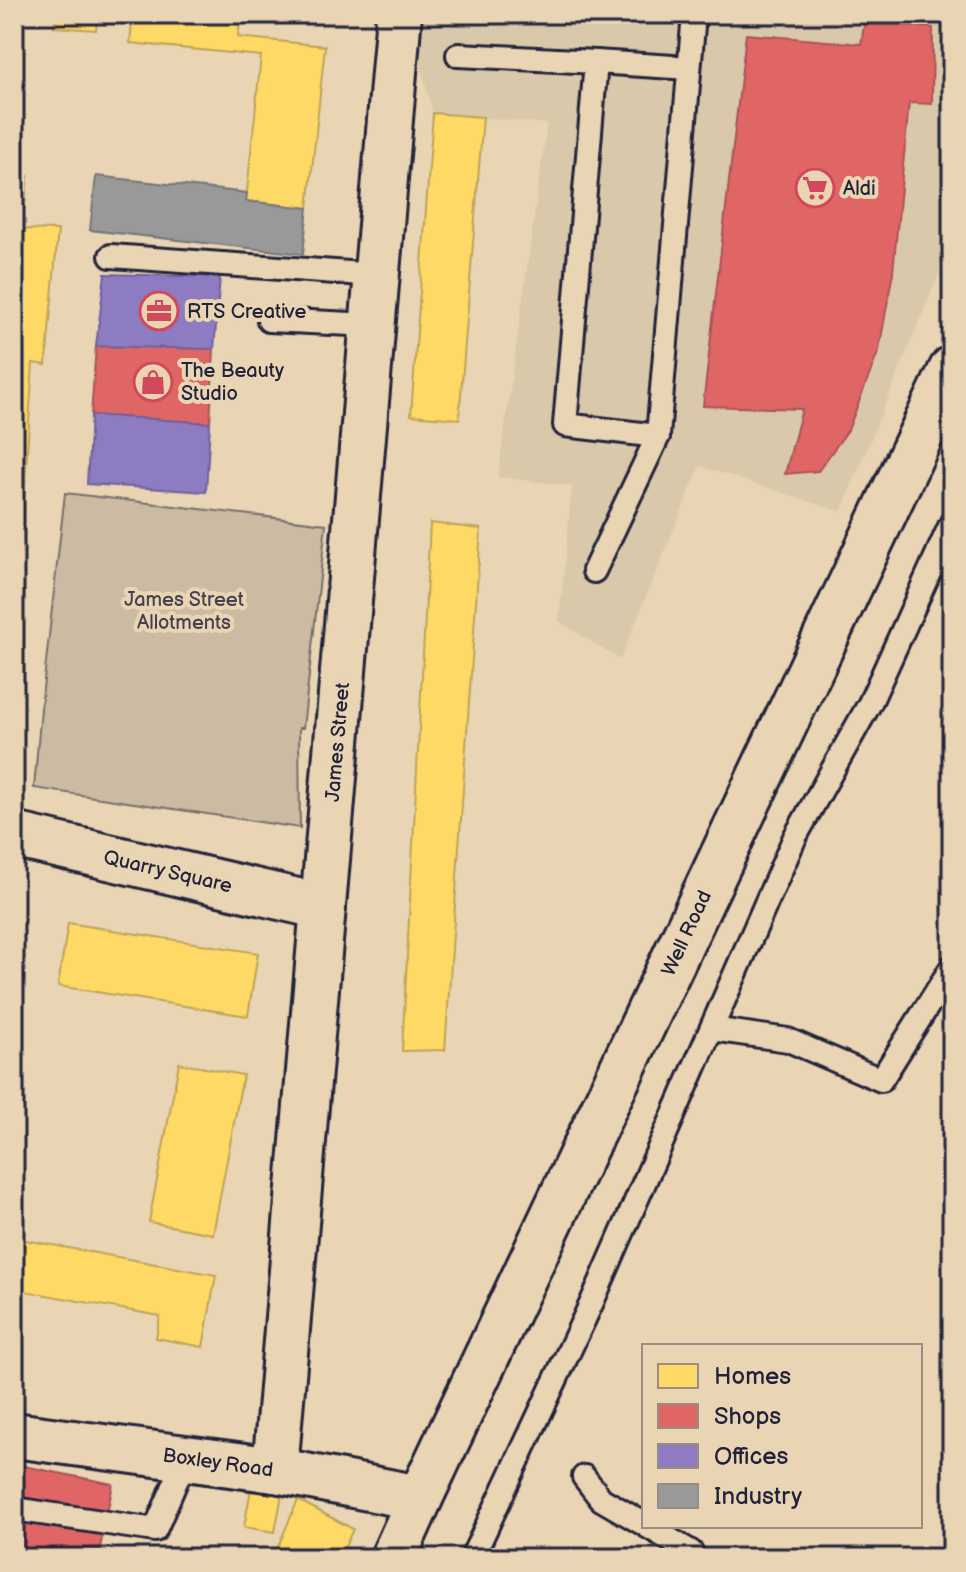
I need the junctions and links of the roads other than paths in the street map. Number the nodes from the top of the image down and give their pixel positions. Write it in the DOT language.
graph roads {
  1 [pos="399,14"];
  2 [pos="694,14"];
  3 [pos="458,55"];
  4 [pos="596,62"];
  5 [pos="689,68"];
  6 [pos="111,256"];
  7 [pos="377,275"];
  8 [pos="269,320"];
  9 [pos="372,325"];
  10 [pos="952,369"];
  11 [pos="658,436"];
  12 [pos="952,522"];
  13 [pos="594,571"];
  14 [pos="14,835"];
  15 [pos="323,907"];
  16 [pos="952,967"];
  17 [pos="712,1029"];
  18 [pos="14,1435"];
  19 [pos="186,1458"];
  20 [pos="275,1470"];
  21 [pos="584,1477"];
  22 [pos="420,1498"];
  23 [pos="14,1509"];
  24 [pos="642,1523"];
  25 [pos="651,1528"];
  26 [pos="393,1558"];
  27 [pos="472,1558"];
  28 [pos="695,1558"];
  1 -- 7 [label="street, James Street"];
  2 -- 5 [label="lane"];
  3 -- 4 [label="lane"];
  4 -- 5 [label="lane"];
  4 -- 11 [label="lane"];
  5 -- 11 [label="lane"];
  6 -- 7 [label="lane"];
  7 -- 9 [label="street, James Street"];
  8 -- 9 [label="lane"];
  9 -- 15 [label="street, James Street"];
  10 -- 22 [label="street, Well Road"];
  11 -- 13 [label="lane"];
  12 -- 17 [label="lane"];
  14 -- 15 [label="street, Quarry Square"];
  15 -- 20 [label="street, James Street"];
  16 -- 17 [label="lane"];
  17 -- 27 [label="lane"];
  18 -- 19 [label="street, Boxley Road"];
  19 -- 20 [label="street, Boxley Road"];
  19 -- 23 [label="lane"];
  20 -- 22 [label="street, Boxley Road"];
  21 -- 24 [label="lane"];
  22 -- 26 [label="street, Well Road"];
  25 -- 28 [label="lane"];
}
